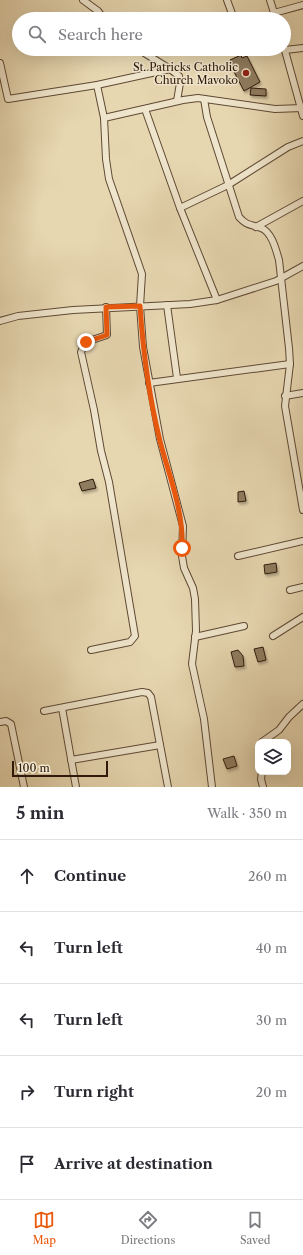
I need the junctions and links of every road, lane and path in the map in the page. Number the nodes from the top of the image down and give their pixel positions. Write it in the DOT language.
graph roads {
  1 [pos="83,0"];
  2 [pos="227,0"];
  3 [pos="270,0"];
  4 [pos="303,5"];
  5 [pos="99,12"];
  6 [pos="231,12"];
  7 [pos="274,12"];
  8 [pos="285,12"];
  9 [pos="301,48"];
  10 [pos="303,55"];
  11 [pos="150,56"];
  12 [pos="286,56"];
  13 [pos="0,63"];
  14 [pos="170,68"];
  15 [pos="97,85"];
  16 [pos="204,99"];
  17 [pos="177,101"];
  18 [pos="302,107"];
  19 [pos="145,109"];
  20 [pos="303,116"];
  21 [pos="104,118"];
  22 [pos="303,141"];
  23 [pos="228,185"];
  24 [pos="303,200"];
  25 [pos="180,208"];
  26 [pos="256,227"];
  27 [pos="303,266"];
  28 [pos="281,278"];
  29 [pos="217,300"];
  30 [pos="167,305"];
  31 [pos="140,306"];
  32 [pos="106,307"];
  33 [pos="0,321"];
  34 [pos="290,364"];
  35 [pos="177,378"];
  36 [pos="150,383"];
  37 [pos="303,393"];
  38 [pos="285,396"];
  39 [pos="300,479"];
  40 [pos="303,510"];
  41 [pos="303,541"];
  42 [pos="238,556"];
  43 [pos="303,587"];
  44 [pos="290,590"];
  45 [pos="303,617"];
  46 [pos="244,626"];
  47 [pos="273,636"];
  48 [pos="195,637"];
  49 [pos="91,650"];
  50 [pos="303,704"];
  51 [pos="62,708"];
  52 [pos="44,711"];
  53 [pos="0,722"];
  54 [pos="266,739"];
  55 [pos="160,745"];
  56 [pos="71,760"];
  57 [pos="262,775"];
  58 [pos="24,787"];
  59 [pos="76,787"];
  60 [pos="168,787"];
  61 [pos="212,787"];
  62 [pos="263,787"];
  1 -- 5 [label="street"];
  2 -- 6 [label="street"];
  3 -- 7 [label="street"];
  4 -- 8 [label="street"];
  9 -- 10 [label="street"];
  11 -- 14 [label="street"];
  12 -- 18 [label="street"];
  13 -- 15 [label="street"];
  14 -- 15 [label="street"];
  14 -- 17 [label="street"];
  15 -- 21 [label="street"];
  16 -- 17 [label="street"];
  16 -- 18 [label="street"];
  16 -- 23 [label="street"];
  17 -- 19 [label="street"];
  18 -- 20 [label="street"];
  19 -- 21 [label="street"];
  19 -- 25 [label="street"];
  21 -- 31 [label="street"];
  22 -- 23 [label="street"];
  23 -- 25 [label="street"];
  23 -- 26 [label="street"];
  24 -- 26 [label="street"];
  25 -- 29 [label="street"];
  26 -- 28 [label="street"];
  27 -- 28 [label="street"];
  28 -- 29 [label="street"];
  28 -- 34 [label="street"];
  29 -- 30 [label="street"];
  30 -- 31 [label="street"];
  30 -- 35 [label="street"];
  31 -- 32 [label="street"];
  31 -- 36 [label="street"];
  32 -- 33 [label="street"];
  32 -- 49 [label="street"];
  34 -- 35 [label="street"];
  34 -- 38 [label="street"];
  35 -- 36 [label="street"];
  36 -- 48 [label="street"];
  37 -- 38 [label="street"];
  38 -- 39 [label="street"];
  39 -- 40 [label="street"];
  41 -- 42 [label="street"];
  43 -- 44 [label="street"];
  45 -- 47 [label="street"];
  46 -- 48 [label="street"];
  48 -- 61 [label="street"];
  50 -- 54 [label="street"];
  51 -- 52 [label="street"];
  51 -- 55 [label="street"];
  51 -- 56 [label="street"];
  53 -- 58 [label="street"];
  55 -- 56 [label="street"];
  55 -- 60 [label="street"];
  56 -- 59 [label="street"];
  57 -- 62 [label="street"];
}
